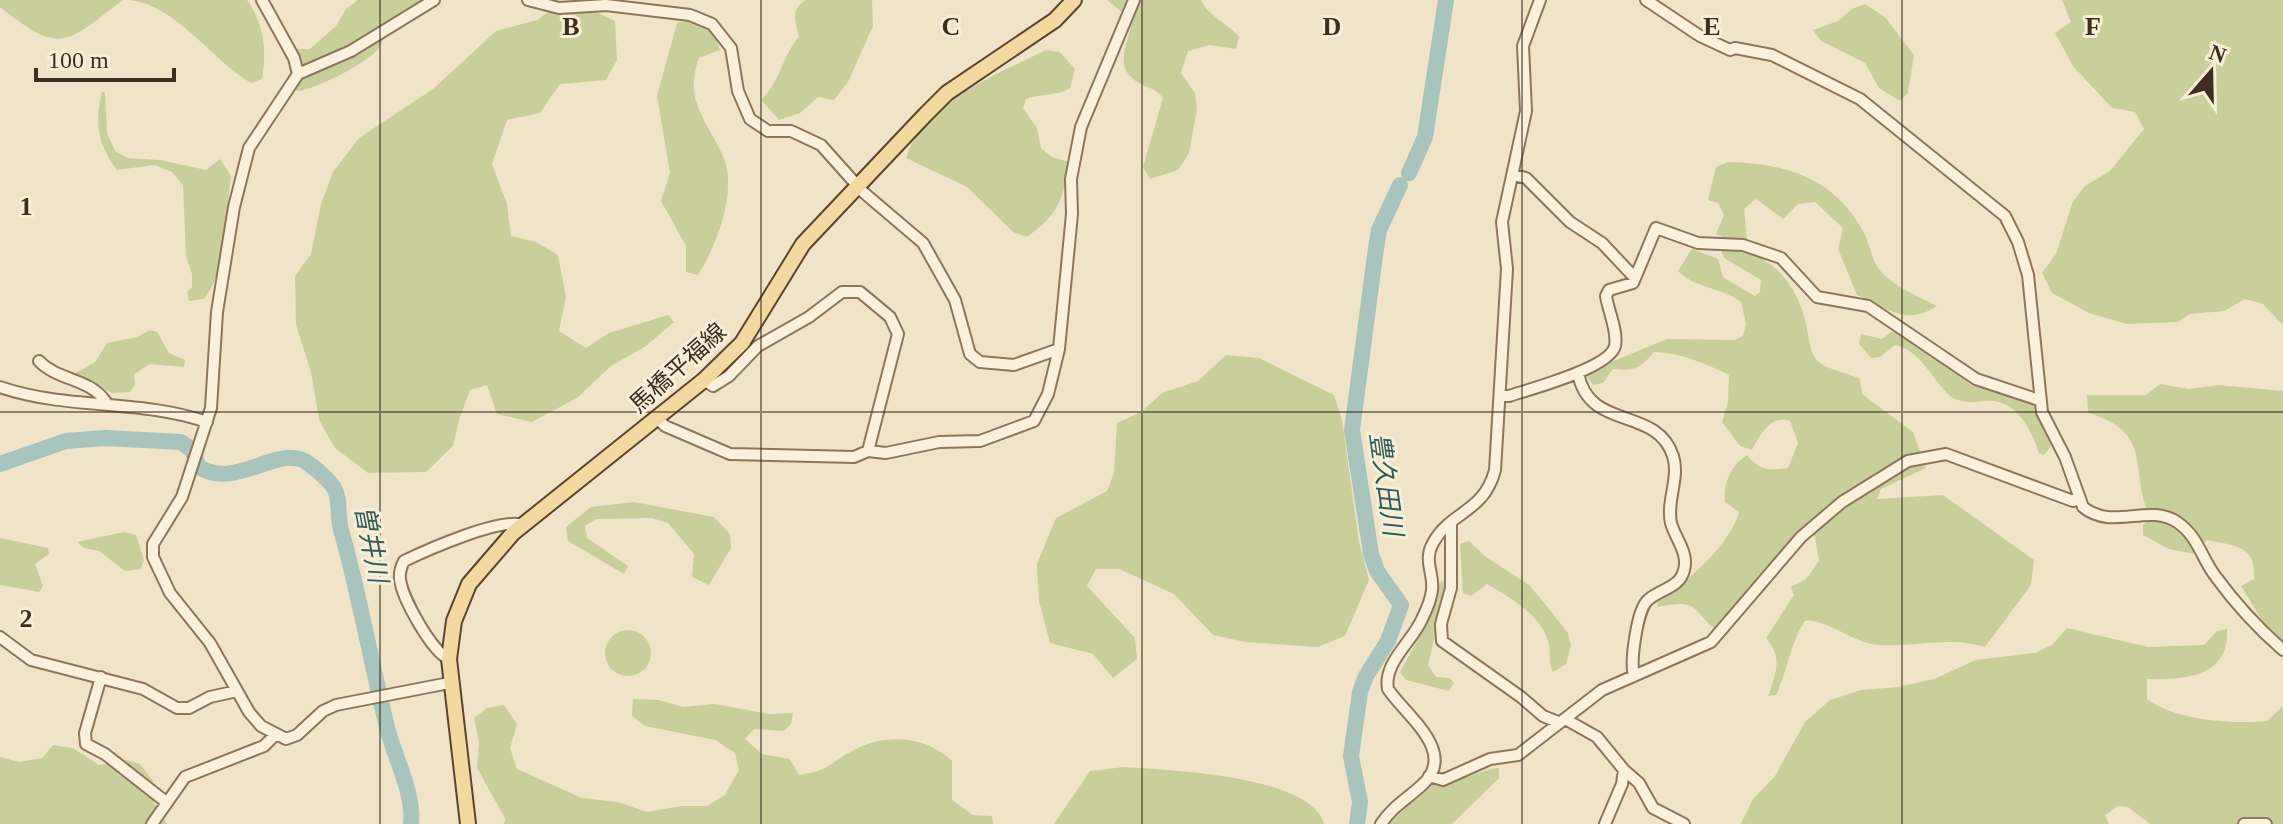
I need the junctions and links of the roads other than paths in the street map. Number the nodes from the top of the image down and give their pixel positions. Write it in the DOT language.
graph roads {
  1 [pos="262,0"];
  2 [pos="434,0"];
  3 [pos="528,0"];
  4 [pos="1074,0"];
  5 [pos="1134,0"];
  6 [pos="1540,0"];
  7 [pos="1646,0"];
  8 [pos="607,3"];
  9 [pos="298,74"];
  10 [pos="1513,175"];
  11 [pos="856,186"];
  12 [pos="1635,278"];
  13 [pos="1059,349"];
  14 [pos="39,361"];
  15 [pos="1578,373"];
  16 [pos="704,380"];
  17 [pos="0,387"];
  18 [pos="1500,396"];
  19 [pos="2039,400"];
  20 [pos="106,402"];
  21 [pos="657,418"];
  22 [pos="207,422"];
  23 [pos="868,451"];
  24 [pos="2078,499"];
  25 [pos="1451,524"];
  26 [pos="523,525"];
  27 [pos="0,637"];
  28 [pos="2283,650"];
  29 [pos="449,659"];
  30 [pos="1634,676"];
  31 [pos="101,677"];
  32 [pos="449,683"];
  33 [pos="237,691"];
  34 [pos="1562,721"];
  35 [pos="275,735"];
  36 [pos="1624,770"];
  37 [pos="1429,776"];
  38 [pos="166,802"];
  39 [pos="152,824"];
  40 [pos="468,824"];
  41 [pos="1381,824"];
  42 [pos="1605,824"];
  43 [pos="1684,824"];
  44 [pos="2244,824"];
  45 [pos="2266,824"];
  1 -- 9 [label="street"];
  2 -- 9 [label="street"];
  3 -- 8 [label="street"];
  4 -- 11 [label="main road, 馬橋平福線"];
  5 -- 13 [label="street"];
  6 -- 10 [label="street"];
  7 -- 19 [label="street"];
  8 -- 11 [label="street"];
  9 -- 22 [label="street"];
  10 -- 12 [label="street"];
  10 -- 18 [label="street"];
  11 -- 13 [label="street"];
  11 -- 16 [label="main road, 馬橋平福線"];
  12 -- 15 [label="street"];
  12 -- 19 [label="street"];
  13 -- 23 [label="street"];
  14 -- 20 [label="street"];
  15 -- 18 [label="street"];
  15 -- 30 [label="street"];
  16 -- 21 [label="main road, 馬橋平福線"];
  16 -- 23 [label="street"];
  17 -- 20 [label="street"];
  18 -- 25 [label="street"];
  19 -- 24 [label="street"];
  20 -- 22 [label="street"];
  21 -- 23 [label="street"];
  21 -- 26 [label="main road, 馬橋平福線"];
  22 -- 33 [label="street"];
  24 -- 28 [label="street"];
  24 -- 30 [label="street"];
  25 -- 34 [label="street"];
  25 -- 37 [label="street"];
  26 -- 29 [label="main road, 馬橋平福線"];
  26 -- 29 [label="street"];
  27 -- 31 [label="street"];
  29 -- 32 [label="main road, 馬橋平福線"];
  30 -- 34 [label="street"];
  31 -- 33 [label="street"];
  31 -- 38 [label="street"];
  32 -- 35 [label="street"];
  32 -- 40 [label="main road, 馬橋平福線"];
  33 -- 35 [label="street"];
  34 -- 36 [label="street"];
  34 -- 37 [label="street"];
  35 -- 38 [label="street"];
  36 -- 42 [label="street"];
  36 -- 43 [label="street"];
  37 -- 41 [label="street"];
  38 -- 39 [label="street"];
  44 -- 45 [label="street"];
}
